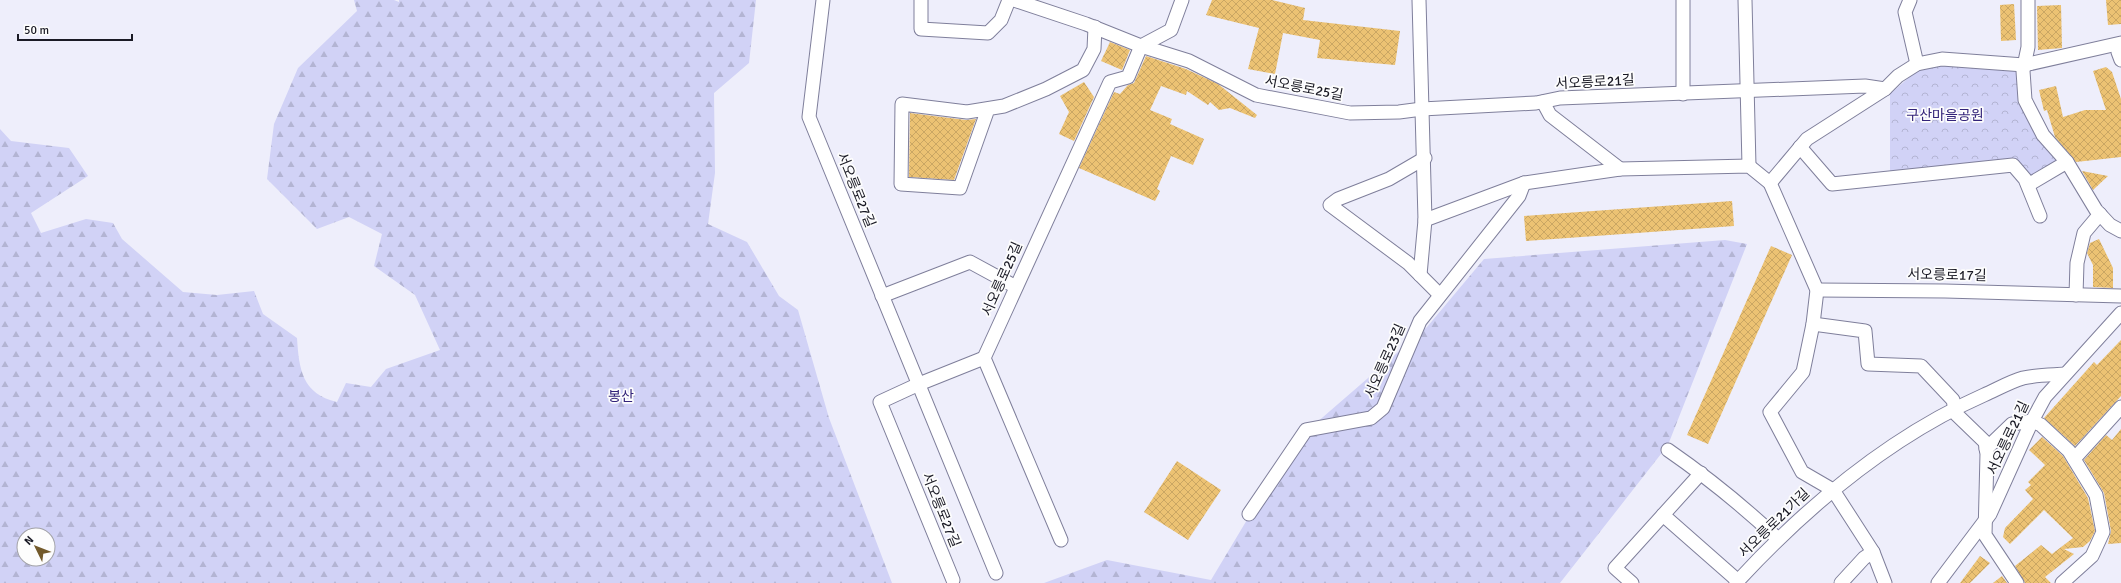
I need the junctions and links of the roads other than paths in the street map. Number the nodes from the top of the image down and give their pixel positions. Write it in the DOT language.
graph roads {
  1 [pos="823,0"];
  2 [pos="921,0"];
  3 [pos="1008,0"];
  4 [pos="1014,0"];
  5 [pos="1182,0"];
  6 [pos="1419,0"];
  7 [pos="1683,0"];
  8 [pos="1745,0"];
  9 [pos="1910,0"];
  10 [pos="2028,0"];
  11 [pos="1095,27"];
  12 [pos="2120,44"];
  13 [pos="1141,46"];
  14 [pos="2121,60"];
  15 [pos="1917,64"];
  16 [pos="2024,65"];
  17 [pos="1885,90"];
  18 [pos="1747,91"];
  19 [pos="1683,94"];
  20 [pos="1543,102"];
  21 [pos="988,109"];
  22 [pos="1422,109"];
  23 [pos="1800,148"];
  24 [pos="1425,158"];
  25 [pos="2067,162"];
  26 [pos="1749,166"];
  27 [pos="1620,169"];
  28 [pos="1524,183"];
  29 [pos="1770,183"];
  30 [pos="2028,185"];
  31 [pos="2100,214"];
  32 [pos="2040,216"];
  33 [pos="1426,220"];
  34 [pos="2121,232"];
  35 [pos="1420,275"];
  36 [pos="1016,287"];
  37 [pos="1817,290"];
  38 [pos="1440,295"];
  39 [pos="2076,295"];
  40 [pos="882,296"];
  41 [pos="2121,296"];
  42 [pos="2121,313"];
  43 [pos="1813,324"];
  44 [pos="984,358"];
  45 [pos="2065,374"];
  46 [pos="919,384"];
  47 [pos="1955,408"];
  48 [pos="2121,408"];
  49 [pos="2032,421"];
  50 [pos="1986,449"];
  51 [pos="1668,450"];
  52 [pos="2074,459"];
  53 [pos="1701,473"];
  54 [pos="1833,490"];
  55 [pos="1249,514"];
  56 [pos="1663,516"];
  57 [pos="1986,519"];
  58 [pos="1778,539"];
  59 [pos="1060,540"];
  60 [pos="1873,552"];
  61 [pos="996,573"];
  62 [pos="953,580"];
  63 [pos="1737,582"];
  64 [pos="1632,583"];
  65 [pos="1841,583"];
  66 [pos="1886,583"];
  67 [pos="1938,583"];
  68 [pos="2017,583"];
  69 [pos="2062,583"];
  1 -- 40 [label="street, 서오릉로27길"];
  2 -- 3 [label="street"];
  4 -- 11 [label="street"];
  5 -- 13 [label="street"];
  6 -- 22 [label="street"];
  7 -- 19 [label="street"];
  8 -- 18 [label="street"];
  9 -- 15 [label="street"];
  10 -- 16 [label="street"];
  11 -- 13 [label="street"];
  11 -- 21 [label="street"];
  12 -- 14 [label="street"];
  12 -- 16 [label="street"];
  13 -- 22 [label="street, 서오릉로25길"];
  13 -- 36 [label="street, 서오릉로25길"];
  15 -- 16 [label="street"];
  15 -- 17 [label="street"];
  16 -- 25 [label="street"];
  17 -- 18 [label="street, 서오릉로21길"];
  17 -- 23 [label="street"];
  18 -- 19 [label="street, 서오릉로21길"];
  18 -- 26 [label="street"];
  19 -- 20 [label="street, 서오릉로21길"];
  20 -- 22 [label="street, 서오릉로21길"];
  20 -- 27 [label="street"];
  21 -- 21 [label="street"];
  22 -- 24 [label="street"];
  23 -- 29 [label="street"];
  23 -- 30 [label="street"];
  24 -- 33 [label="street"];
  24 -- 35 [label="street"];
  25 -- 30 [label="street"];
  25 -- 31 [label="street"];
  26 -- 27 [label="street"];
  26 -- 29 [label="street"];
  27 -- 28 [label="street"];
  28 -- 33 [label="street"];
  28 -- 38 [label="street, 서오릉로23길"];
  29 -- 37 [label="street"];
  30 -- 32 [label="street"];
  31 -- 34 [label="street"];
  31 -- 39 [label="street"];
  33 -- 35 [label="street"];
  35 -- 38 [label="street"];
  36 -- 40 [label="street"];
  36 -- 44 [label="street, 서오릉로25길"];
  37 -- 39 [label="street, 서오릉로17길"];
  37 -- 43 [label="street"];
  38 -- 55 [label="street, 서오릉로23길"];
  39 -- 41 [label="street, 서오릉로17길"];
  40 -- 46 [label="street, 서오릉로27길"];
  42 -- 45 [label="street"];
  43 -- 47 [label="street, 서오릉로21길"];
  43 -- 54 [label="street"];
  44 -- 46 [label="street"];
  44 -- 59 [label="street"];
  45 -- 47 [label="street"];
  45 -- 49 [label="street, 서오릉로21길"];
  46 -- 61 [label="street, 서오릉로27길"];
  46 -- 62 [label="street, 서오릉로27길"];
  47 -- 50 [label="street, 서오릉로21길"];
  47 -- 54 [label="street"];
  48 -- 52 [label="street"];
  49 -- 50 [label="street"];
  49 -- 52 [label="street"];
  49 -- 57 [label="street, 서오릉로21길"];
  50 -- 57 [label="street, 서오릉로21길"];
  51 -- 53 [label="street"];
  52 -- 69 [label="street"];
  53 -- 56 [label="street"];
  53 -- 58 [label="street"];
  54 -- 58 [label="street, 서오릉로21가길"];
  54 -- 60 [label="street"];
  56 -- 63 [label="street, 서오릉로21가길"];
  56 -- 64 [label="street"];
  57 -- 67 [label="street, 서오릉로21길"];
  57 -- 68 [label="street"];
  58 -- 63 [label="street, 서오릉로21가길"];
  60 -- 65 [label="street"];
  60 -- 66 [label="street"];
}
